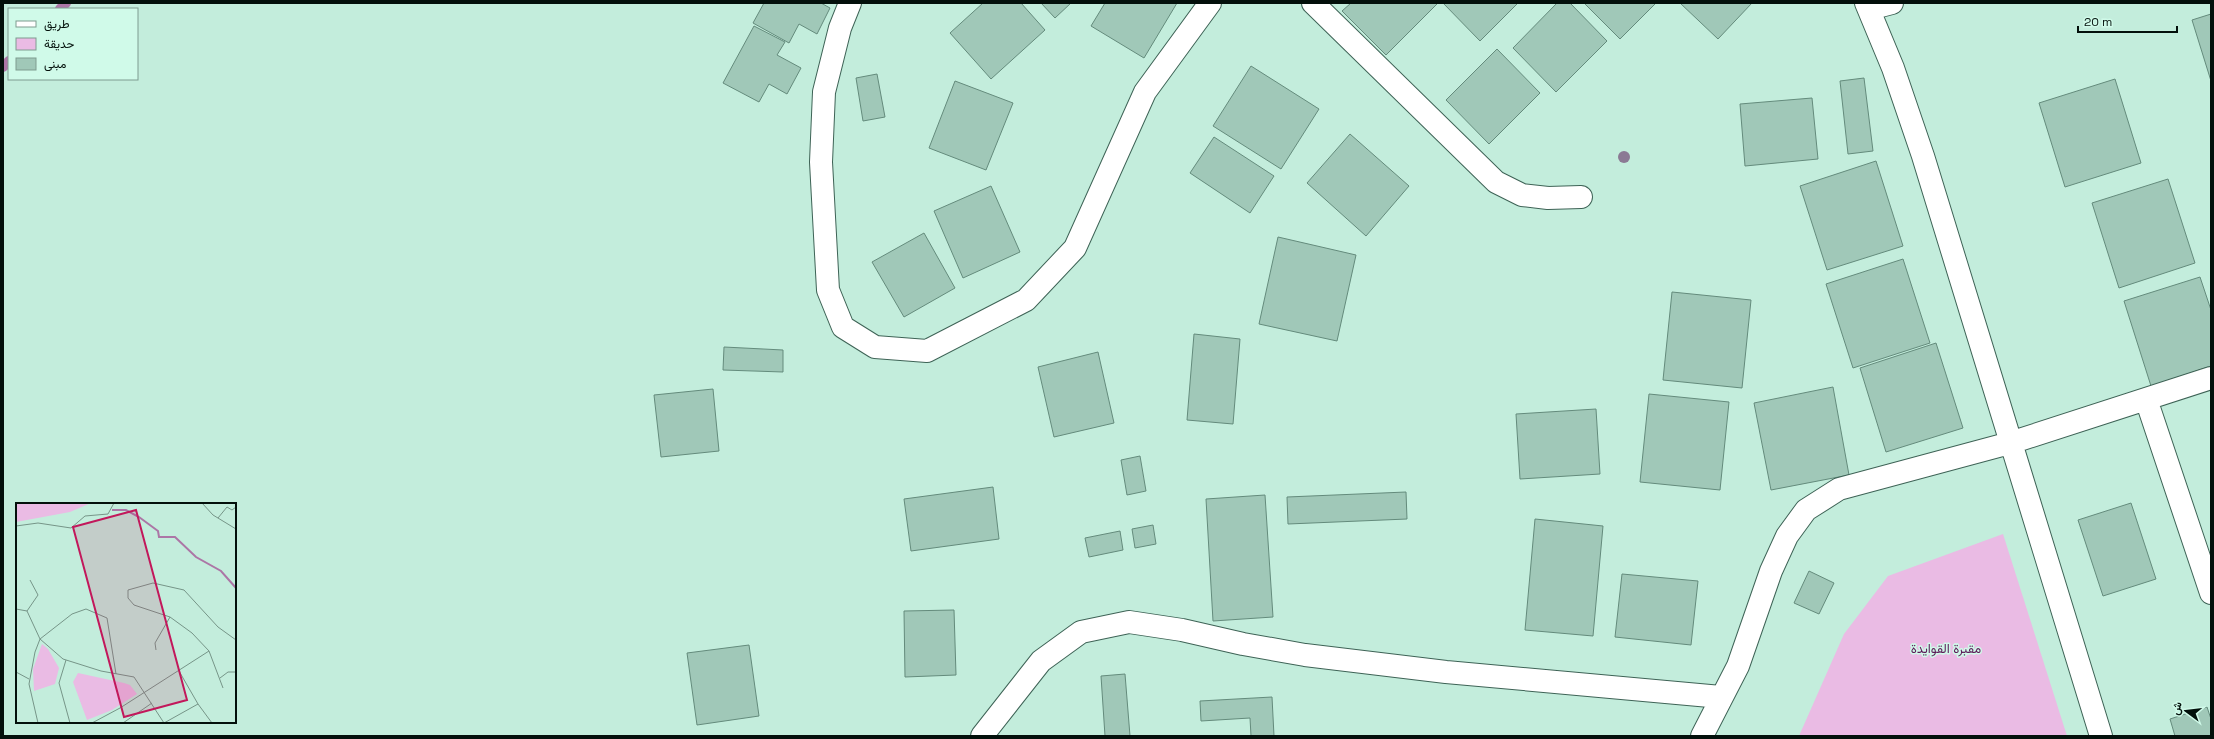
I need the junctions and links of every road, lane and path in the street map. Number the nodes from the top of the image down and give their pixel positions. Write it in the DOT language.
graph roads {
  1 [pos="850,3"];
  2 [pos="1210,3"];
  3 [pos="1313,3"];
  4 [pos="1892,3"];
  5 [pos="1868,6"];
  6 [pos="1581,197"];
  7 [pos="2211,378"];
  8 [pos="2146,399"];
  9 [pos="2010,443"];
  10 [pos="2211,593"];
  11 [pos="1721,697"];
  12 [pos="982,736"];
  13 [pos="1702,736"];
  14 [pos="2100,736"];
  1 -- 2 [label="street"];
  3 -- 6 [label="street"];
  4 -- 5 [label="street"];
  5 -- 9 [label="street"];
  7 -- 8 [label="street"];
  8 -- 9 [label="street"];
  8 -- 10 [label="street"];
  9 -- 11 [label="street"];
  9 -- 14 [label="street"];
  11 -- 12 [label="street"];
  11 -- 13 [label="street"];
}
